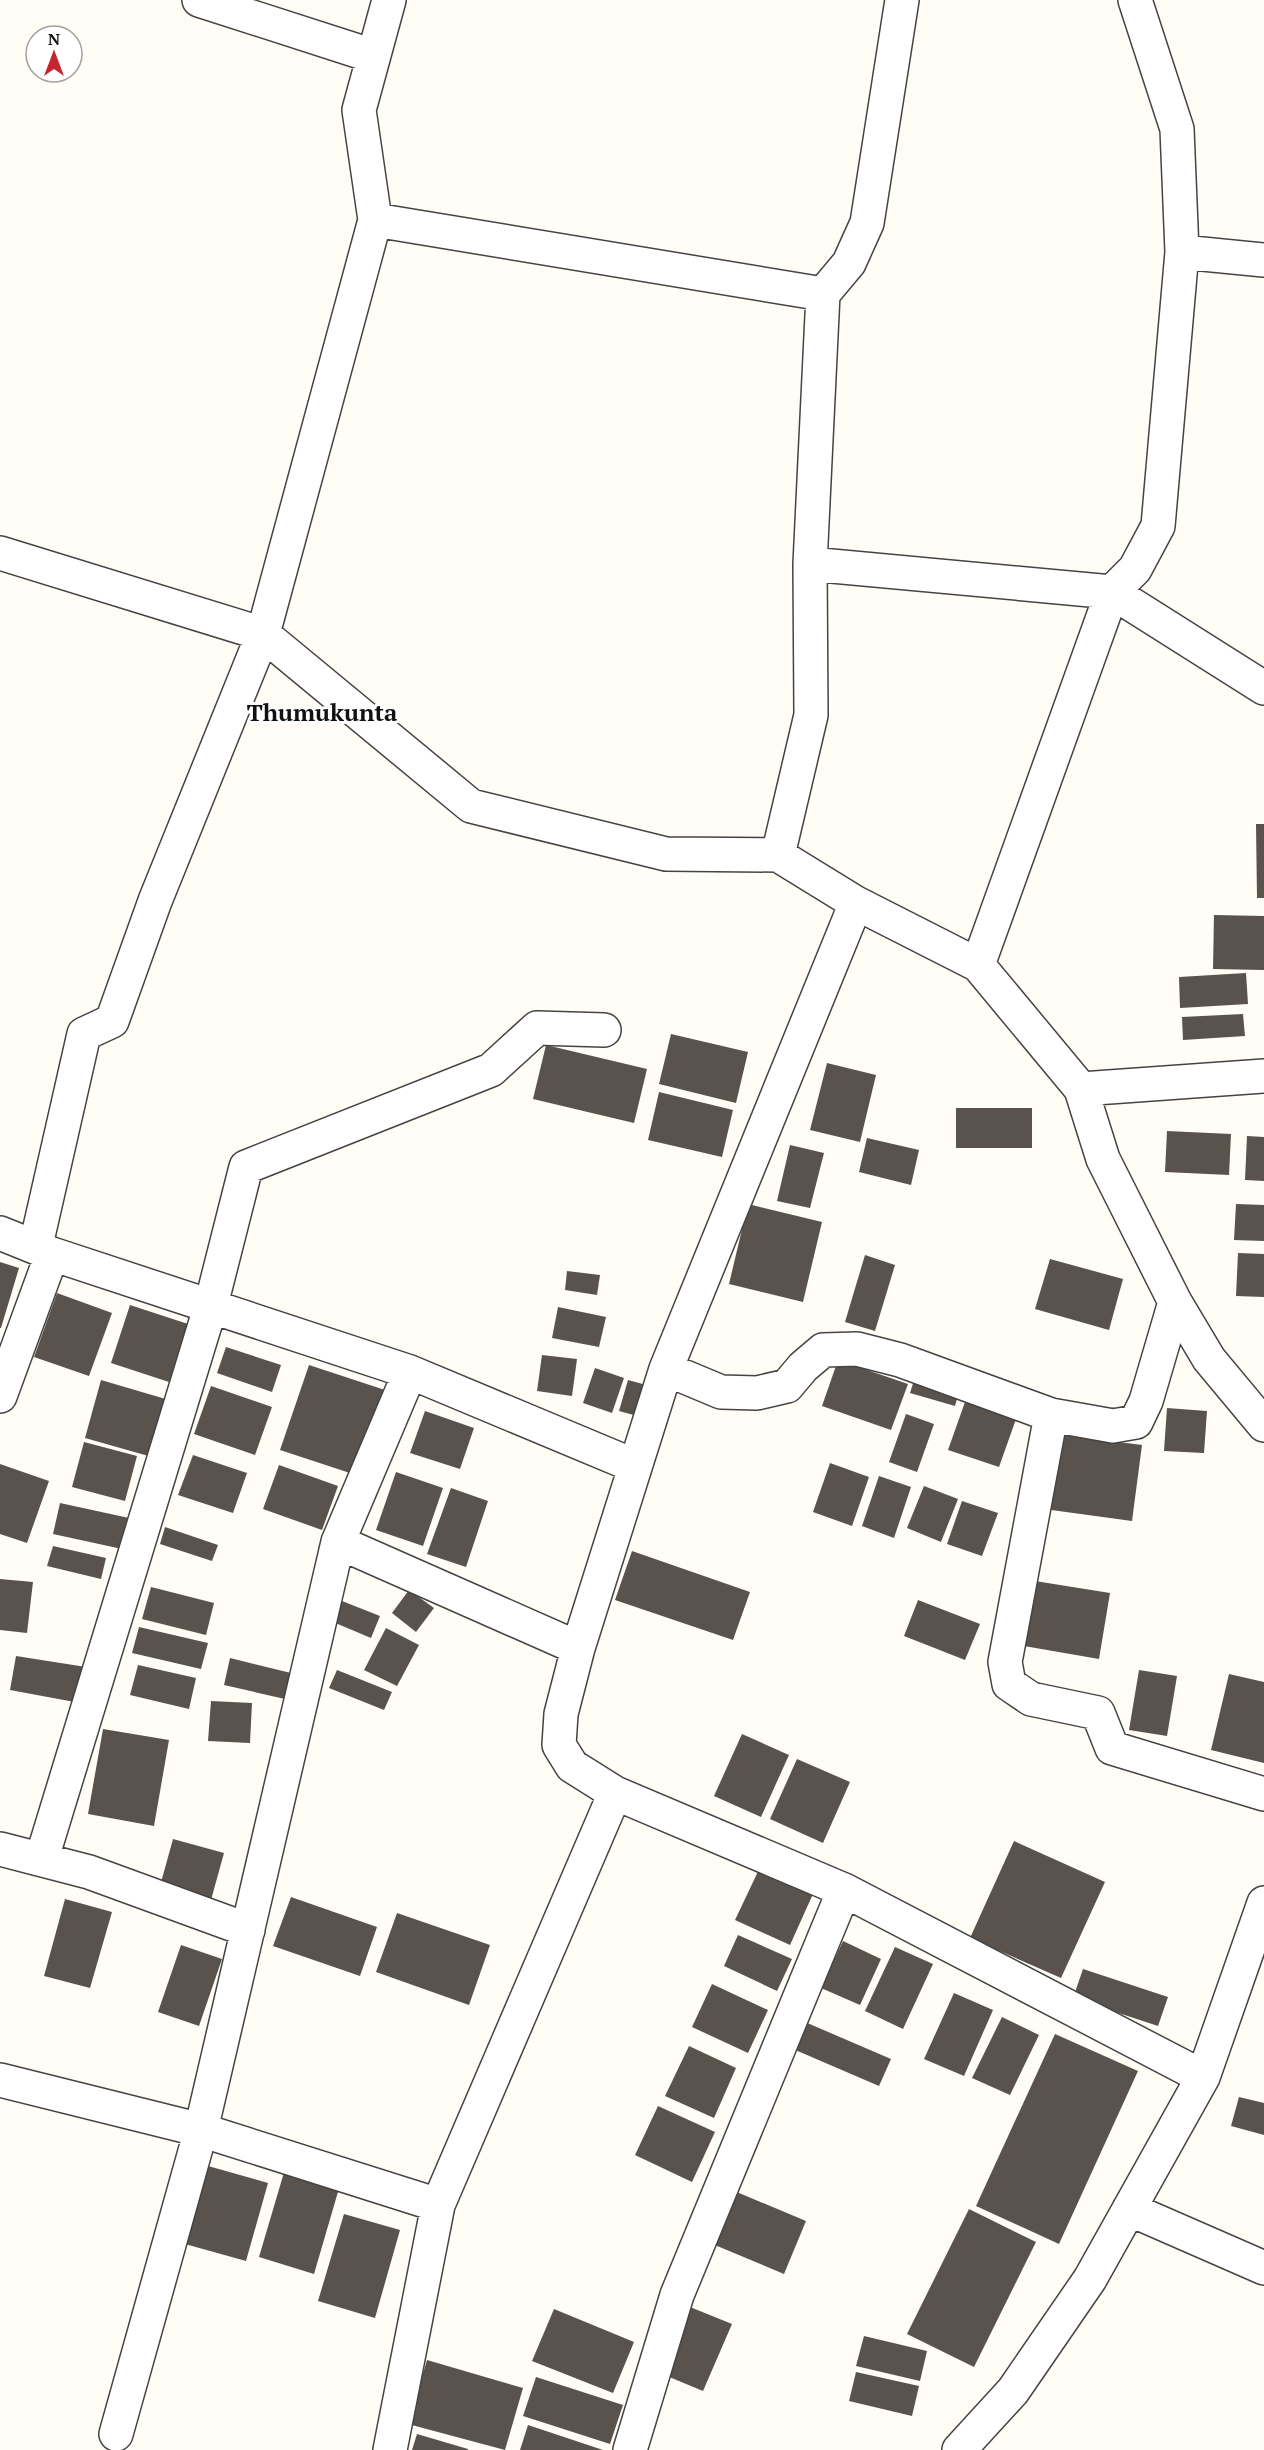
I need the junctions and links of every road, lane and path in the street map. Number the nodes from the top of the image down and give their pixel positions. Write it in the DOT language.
graph roads {
  1 [pos="199,0"];
  2 [pos="389,0"];
  3 [pos="902,0"];
  4 [pos="1135,0"];
  5 [pos="374,56"];
  6 [pos="375,220"];
  7 [pos="1182,252"];
  8 [pos="1264,260"];
  9 [pos="823,294"];
  10 [pos="0,553"];
  11 [pos="810,564"];
  12 [pos="1112,592"];
  13 [pos="263,634"];
  14 [pos="1263,679"];
  15 [pos="778,855"];
  16 [pos="856,903"];
  17 [pos="978,965"];
  18 [pos="604,1030"];
  19 [pos="1264,1076"];
  20 [pos="1081,1089"];
  21 [pos="0,1233"];
  22 [pos="44,1250"];
  23 [pos="1175,1302"];
  24 [pos="211,1305"];
  25 [pos="666,1370"];
  26 [pos="410,1372"];
  27 [pos="0,1396"];
  28 [pos="1051,1415"];
  29 [pos="1264,1425"];
  30 [pos="635,1466"];
  31 [pos="339,1542"];
  32 [pos="578,1648"];
  33 [pos="615,1792"];
  34 [pos="1264,1794"];
  35 [pos="0,1849"];
  36 [pos="42,1858"];
  37 [pos="844,1890"];
  38 [pos="1264,1903"];
  39 [pos="248,1930"];
  40 [pos="1203,2077"];
  41 [pos="0,2080"];
  42 [pos="201,2130"];
  43 [pos="438,2205"];
  44 [pos="1129,2210"];
  45 [pos="1264,2268"];
  46 [pos="116,2434"];
  47 [pos="390,2450"];
  48 [pos="630,2450"];
  49 [pos="959,2450"];
  1 -- 5 [label="street"];
  2 -- 5 [label="street"];
  3 -- 9 [label="street"];
  4 -- 7 [label="street"];
  5 -- 6 [label="street"];
  6 -- 9 [label="street"];
  6 -- 13 [label="street"];
  7 -- 8 [label="street"];
  7 -- 12 [label="street"];
  9 -- 11 [label="street"];
  10 -- 13 [label="street"];
  11 -- 12 [label="street"];
  11 -- 15 [label="street"];
  12 -- 14 [label="street"];
  12 -- 17 [label="street"];
  13 -- 15 [label="street"];
  13 -- 22 [label="street"];
  15 -- 16 [label="street"];
  16 -- 17 [label="street"];
  16 -- 25 [label="street"];
  17 -- 20 [label="street"];
  18 -- 24 [label="street"];
  19 -- 20 [label="street"];
  20 -- 23 [label="street"];
  21 -- 22 [label="street"];
  22 -- 24 [label="street"];
  22 -- 27 [label="street"];
  23 -- 28 [label="street"];
  23 -- 29 [label="street"];
  24 -- 26 [label="street"];
  24 -- 36 [label="street"];
  25 -- 28 [label="street"];
  25 -- 30 [label="street"];
  26 -- 30 [label="street"];
  26 -- 31 [label="street"];
  28 -- 34 [label="street"];
  30 -- 32 [label="street"];
  31 -- 32 [label="street"];
  31 -- 39 [label="street"];
  32 -- 33 [label="street"];
  33 -- 37 [label="street"];
  33 -- 43 [label="street"];
  35 -- 36 [label="street"];
  36 -- 39 [label="street"];
  37 -- 40 [label="street"];
  37 -- 48 [label="street"];
  38 -- 40 [label="street"];
  39 -- 42 [label="street"];
  40 -- 44 [label="street"];
  41 -- 42 [label="street"];
  42 -- 43 [label="street"];
  42 -- 46 [label="street"];
  43 -- 47 [label="street"];
  44 -- 45 [label="street"];
  44 -- 49 [label="street"];
}
